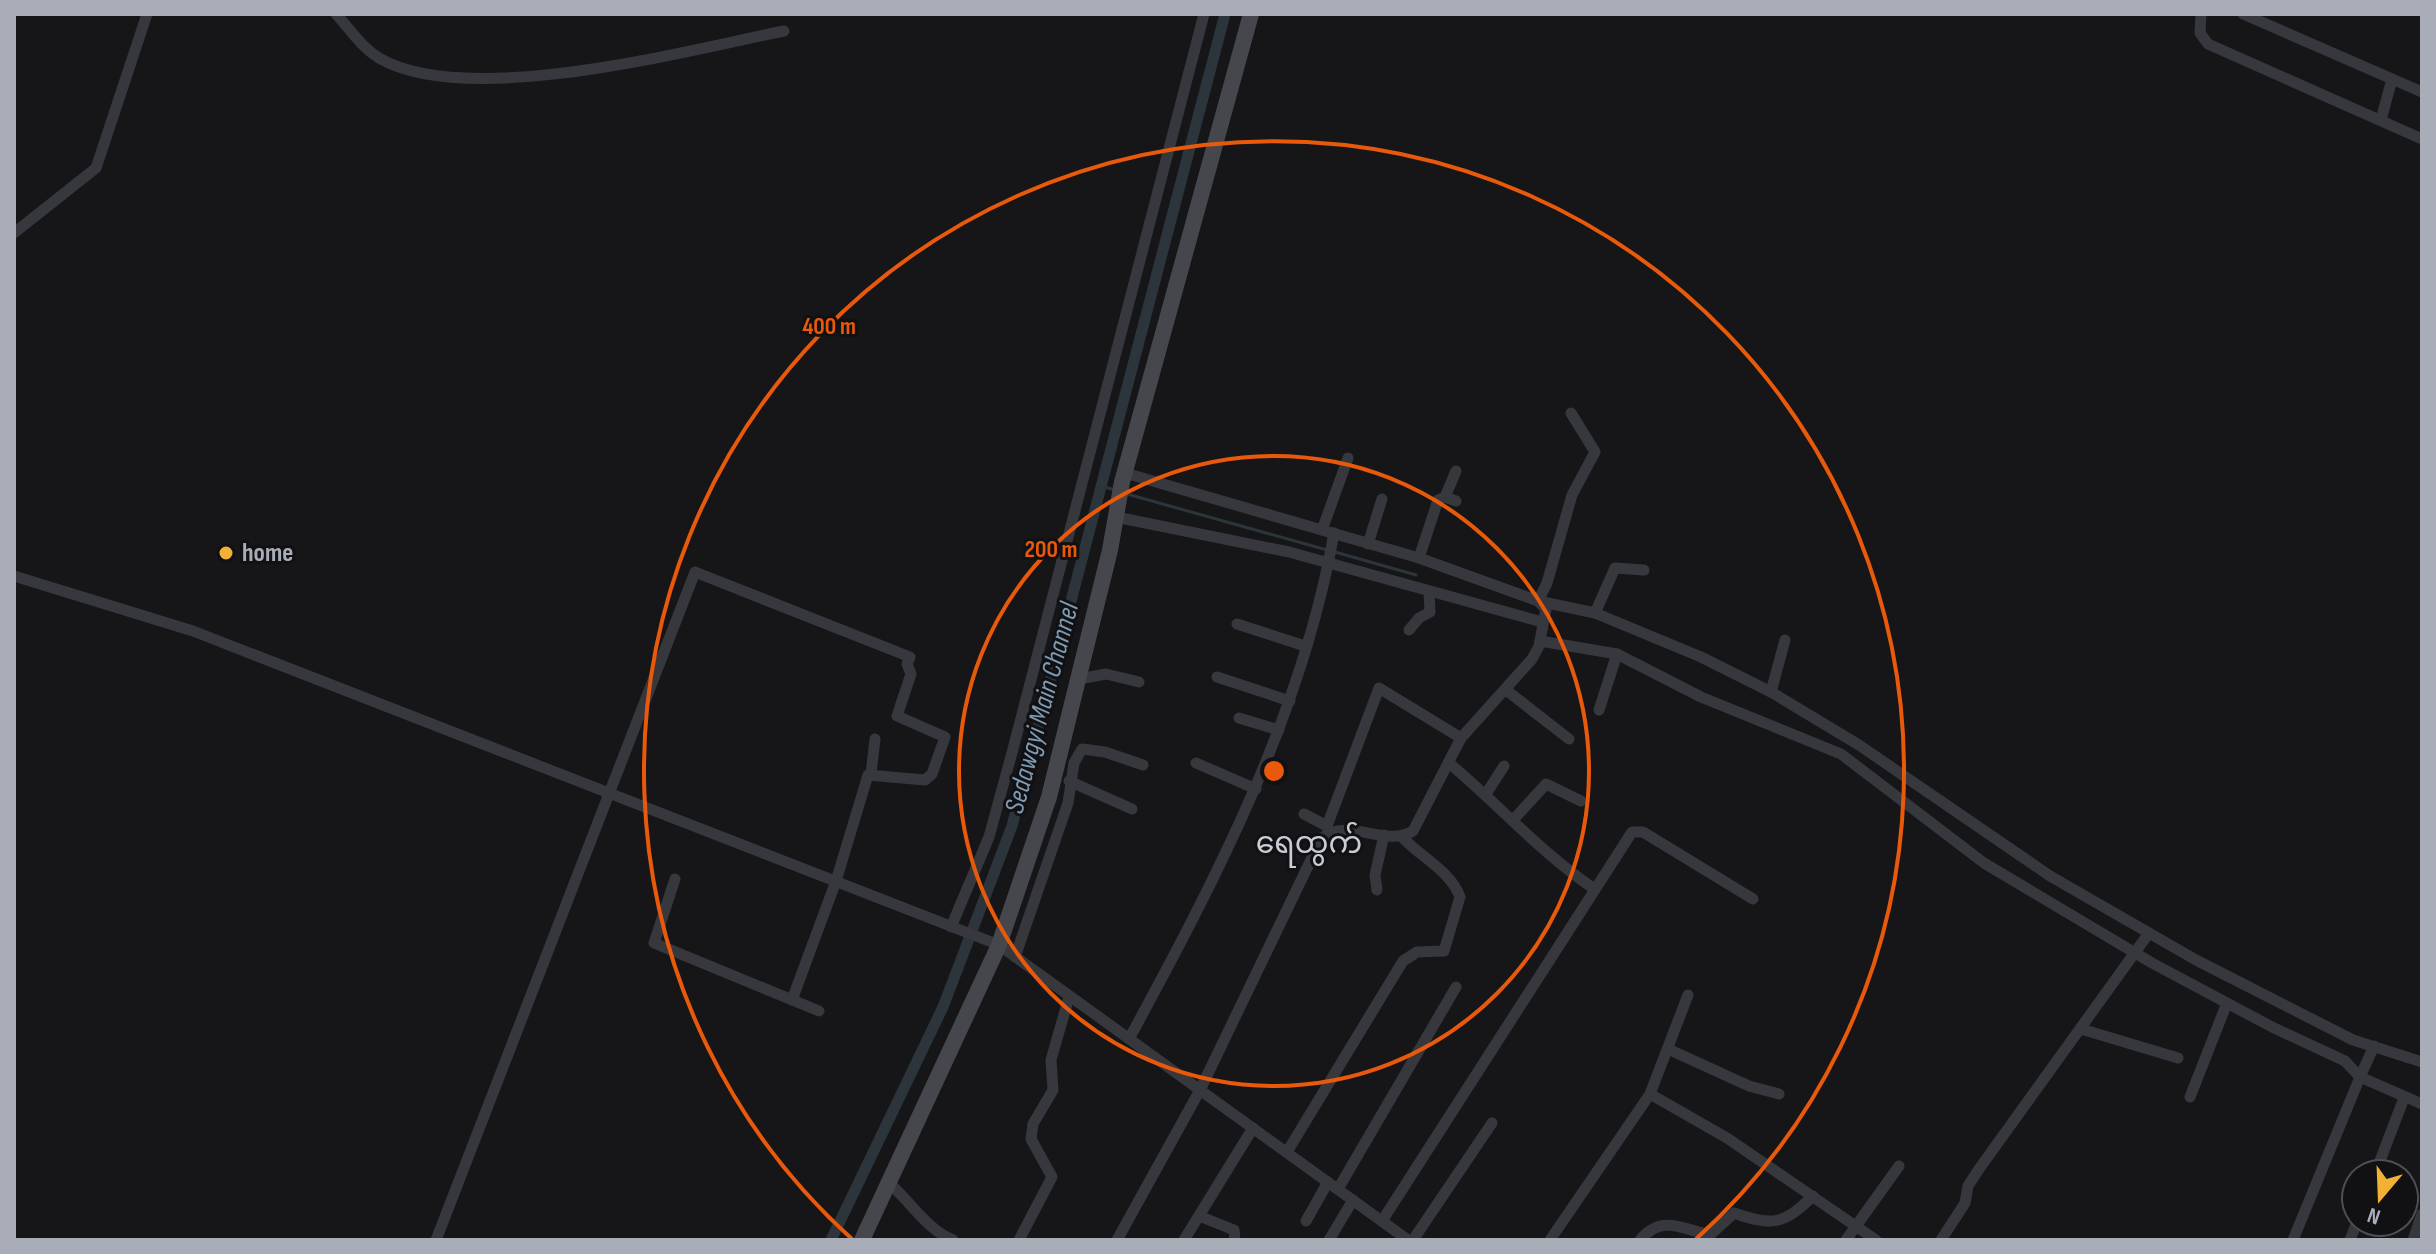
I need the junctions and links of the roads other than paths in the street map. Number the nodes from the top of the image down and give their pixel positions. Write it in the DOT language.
graph roads {
  1 [pos="147,14"];
  2 [pos="336,14"];
  3 [pos="1204,14"];
  4 [pos="1251,14"];
  5 [pos="2201,14"];
  6 [pos="2243,14"];
  7 [pos="784,31"];
  8 [pos="2392,79"];
  9 [pos="2422,92"];
  10 [pos="2381,120"];
  11 [pos="2422,139"];
  12 [pos="14,233"];
  13 [pos="1571,413"];
  14 [pos="1348,458"];
  15 [pos="1456,471"];
  16 [pos="1123,478"];
  17 [pos="1382,499"];
  18 [pos="1117,509"];
  19 [pos="1329,534"];
  20 [pos="1368,544"];
  21 [pos="1419,558"];
  22 [pos="1327,560"];
  23 [pos="1644,570"];
  24 [pos="14,576"];
  25 [pos="1429,591"];
  26 [pos="1542,612"];
  27 [pos="1595,613"];
  28 [pos="1237,624"];
  29 [pos="1409,630"];
  30 [pos="1785,640"];
  31 [pos="1540,641"];
  32 [pos="1305,646"];
  33 [pos="1617,654"];
  34 [pos="1217,677"];
  35 [pos="1079,679"];
  36 [pos="1139,682"];
  37 [pos="1506,690"];
  38 [pos="1771,692"];
  39 [pos="1290,701"];
  40 [pos="1599,710"];
  41 [pos="1239,718"];
  42 [pos="1279,730"];
  43 [pos="1461,738"];
  44 [pos="875,739"];
  45 [pos="1569,739"];
  46 [pos="1196,763"];
  47 [pos="1449,763"];
  48 [pos="1143,765"];
  49 [pos="1504,766"];
  50 [pos="871,774"];
  51 [pos="1069,781"];
  52 [pos="1256,789"];
  53 [pos="608,793"];
  54 [pos="1486,794"];
  55 [pos="1049,797"];
  56 [pos="1581,801"];
  57 [pos="1068,803"];
  58 [pos="1132,809"];
  59 [pos="1304,814"];
  60 [pos="1966,818"];
  61 [pos="1514,819"];
  62 [pos="1328,829"];
  63 [pos="1949,834"];
  64 [pos="1384,835"];
  65 [pos="1404,839"];
  66 [pos="1412,861"];
  67 [pos="675,879"];
  68 [pos="836,881"];
  69 [pos="1593,888"];
  70 [pos="1377,890"];
  71 [pos="1753,899"];
  72 [pos="954,928"];
  73 [pos="2149,933"];
  74 [pos="994,943"];
  75 [pos="2136,953"];
  76 [pos="1015,957"];
  77 [pos="1456,987"];
  78 [pos="1688,995"];
  79 [pos="1069,997"];
  80 [pos="792,1000"];
  81 [pos="2227,1003"];
  82 [pos="819,1011"];
  83 [pos="2081,1029"];
  84 [pos="1129,1039"];
  85 [pos="1668,1049"];
  86 [pos="2373,1049"];
  87 [pos="2178,1058"];
  88 [pos="2422,1062"];
  89 [pos="2363,1073"];
  90 [pos="1200,1090"];
  91 [pos="1650,1094"];
  92 [pos="1779,1094"];
  93 [pos="2190,1097"];
  94 [pos="2404,1098"];
  95 [pos="2422,1104"];
  96 [pos="1492,1123"];
  97 [pos="1253,1128"];
  98 [pos="1287,1152"];
  99 [pos="2381,1158"];
  100 [pos="1899,1166"];
  101 [pos="890,1184"];
  102 [pos="1333,1186"];
  103 [pos="1813,1196"];
  104 [pos="1353,1200"];
  105 [pos="2422,1214"];
  106 [pos="1199,1216"];
  107 [pos="1306,1221"];
  108 [pos="1382,1221"];
  109 [pos="1856,1224"];
  110 [pos="1405,1239"];
  111 [pos="436,1240"];
  112 [pos="862,1240"];
  113 [pos="953,1240"];
  114 [pos="1019,1240"];
  115 [pos="1117,1240"];
  116 [pos="1184,1240"];
  117 [pos="1235,1240"];
  118 [pos="1329,1240"];
  119 [pos="1550,1240"];
  120 [pos="1640,1240"];
  121 [pos="1846,1240"];
  122 [pos="1876,1240"];
  123 [pos="1941,1240"];
  124 [pos="2293,1240"];
  125 [pos="2413,1240"];
  1 -- 12 [label="street"];
  2 -- 7 [label="street"];
  3 -- 72 [label="street"];
  4 -- 16 [label="street"];
  5 -- 10 [label="street"];
  6 -- 8 [label="street"];
  8 -- 9 [label="street"];
  8 -- 10 [label="street"];
  10 -- 11 [label="street"];
  13 -- 26 [label="street"];
  14 -- 19 [label="street"];
  15 -- 21 [label="street"];
  16 -- 18 [label="street"];
  16 -- 19 [label="street"];
  17 -- 20 [label="street"];
  18 -- 22 [label="street"];
  18 -- 35 [label="street"];
  19 -- 20 [label="street"];
  19 -- 22 [label="street"];
  20 -- 21 [label="street"];
  21 -- 26 [label="street"];
  22 -- 25 [label="street"];
  22 -- 32 [label="street"];
  23 -- 27 [label="street"];
  24 -- 53 [label="street"];
  25 -- 26 [label="street"];
  25 -- 29 [label="street"];
  26 -- 27 [label="street"];
  26 -- 31 [label="street"];
  27 -- 38 [label="street"];
  28 -- 32 [label="street"];
  30 -- 38 [label="street"];
  31 -- 33 [label="street"];
  31 -- 37 [label="street"];
  32 -- 39 [label="street"];
  33 -- 40 [label="street"];
  33 -- 63 [label="street"];
  34 -- 39 [label="street"];
  35 -- 36 [label="street"];
  35 -- 55 [label="street"];
  37 -- 43 [label="street"];
  37 -- 45 [label="street"];
  38 -- 60 [label="street"];
  39 -- 42 [label="street"];
  41 -- 42 [label="street"];
  42 -- 52 [label="street"];
  43 -- 47 [label="street"];
  43 -- 62 [label="street"];
  44 -- 50 [label="street"];
  46 -- 52 [label="street"];
  47 -- 54 [label="street"];
  47 -- 65 [label="street"];
  48 -- 51 [label="street"];
  49 -- 54 [label="street"];
  50 -- 53 [label="street"];
  50 -- 68 [label="street"];
  51 -- 57 [label="street"];
  51 -- 58 [label="street"];
  52 -- 84 [label="street"];
  53 -- 68 [label="street"];
  53 -- 111 [label="street"];
  54 -- 61 [label="street"];
  55 -- 57 [label="street"];
  55 -- 74 [label="street"];
  56 -- 61 [label="street"];
  57 -- 76 [label="street"];
  59 -- 62 [label="street"];
  60 -- 63 [label="street"];
  60 -- 73 [label="street"];
  61 -- 69 [label="street"];
  62 -- 64 [label="street"];
  62 -- 90 [label="street"];
  63 -- 75 [label="street"];
  64 -- 65 [label="street"];
  64 -- 70 [label="street"];
  65 -- 66 [label="street"];
  65 -- 98 [label="street"];
  67 -- 80 [label="street"];
  68 -- 72 [label="street"];
  68 -- 80 [label="street"];
  69 -- 71 [label="street"];
  69 -- 108 [label="street"];
  72 -- 74 [label="street"];
  73 -- 75 [label="street"];
  73 -- 86 [label="street"];
  74 -- 76 [label="street"];
  74 -- 101 [label="street"];
  75 -- 81 [label="street"];
  75 -- 83 [label="street"];
  76 -- 79 [label="street"];
  77 -- 102 [label="street"];
  78 -- 85 [label="street"];
  79 -- 84 [label="street"];
  79 -- 114 [label="street"];
  80 -- 82 [label="street"];
  81 -- 89 [label="street"];
  81 -- 93 [label="street"];
  83 -- 87 [label="street"];
  83 -- 123 [label="street"];
  84 -- 90 [label="street"];
  85 -- 91 [label="street"];
  85 -- 92 [label="street"];
  86 -- 88 [label="street"];
  86 -- 89 [label="street"];
  89 -- 94 [label="street"];
  89 -- 124 [label="street"];
  90 -- 97 [label="street"];
  90 -- 115 [label="street"];
  91 -- 103 [label="street"];
  91 -- 119 [label="street"];
  94 -- 95 [label="street"];
  94 -- 99 [label="street"];
  96 -- 110 [label="street"];
  97 -- 98 [label="street"];
  97 -- 106 [label="street"];
  98 -- 102 [label="street"];
  100 -- 109 [label="street"];
  101 -- 112 [label="street"];
  101 -- 113 [label="street"];
  102 -- 104 [label="street"];
  102 -- 107 [label="street"];
  103 -- 109 [label="street"];
  103 -- 120 [label="street"];
  104 -- 108 [label="street"];
  104 -- 118 [label="street"];
  105 -- 125 [label="street"];
  106 -- 116 [label="street"];
  106 -- 117 [label="street"];
  108 -- 110 [label="street"];
  109 -- 121 [label="street"];
  109 -- 122 [label="street"];
}
